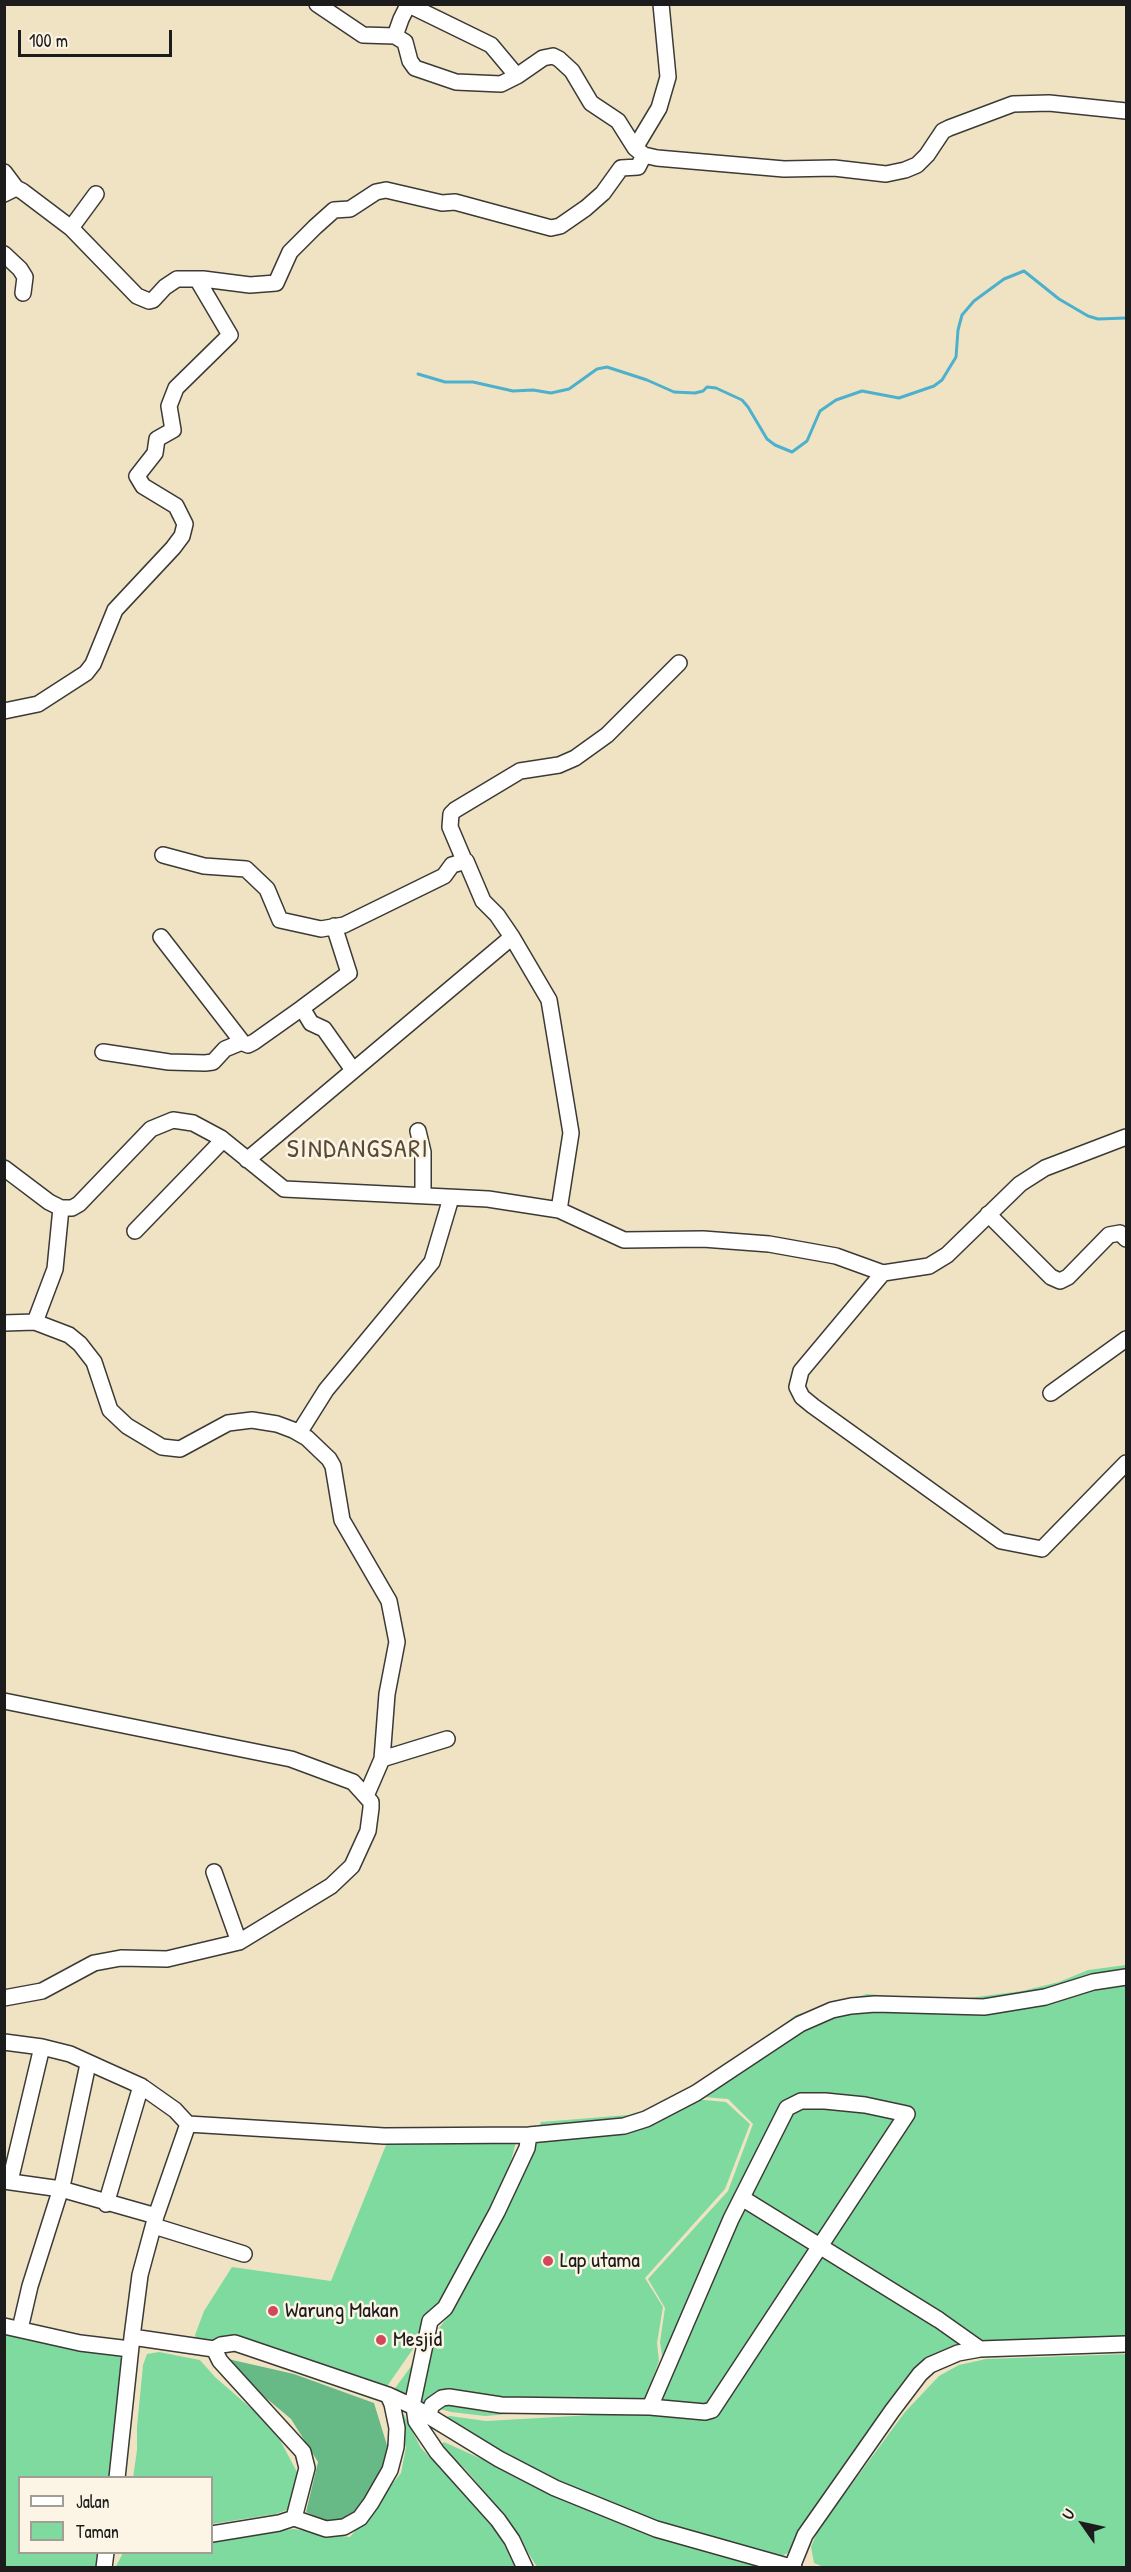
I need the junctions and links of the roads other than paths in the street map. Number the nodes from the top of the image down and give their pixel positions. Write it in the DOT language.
graph roads {
  1 [pos="317,4"];
  2 [pos="661,4"];
  3 [pos="434,11"];
  4 [pos="395,36"];
  5 [pos="517,76"];
  6 [pos="1126,111"];
  7 [pos="640,151"];
  8 [pos="4,172"];
  9 [pos="10,191"];
  10 [pos="96,194"];
  11 [pos="71,228"];
  12 [pos="4,254"];
  13 [pos="206,280"];
  14 [pos="22,293"];
  15 [pos="679,663"];
  16 [pos="4,711"];
  17 [pos="164,855"];
  18 [pos="464,860"];
  19 [pos="334,926"];
  20 [pos="161,937"];
  21 [pos="512,937"];
  22 [pos="302,1008"];
  23 [pos="242,1042"];
  24 [pos="103,1052"];
  25 [pos="353,1070"];
  26 [pos="418,1131"];
  27 [pos="1126,1137"];
  28 [pos="223,1140"];
  29 [pos="247,1160"];
  30 [pos="4,1168"];
  31 [pos="423,1196"];
  32 [pos="451,1198"];
  33 [pos="61,1208"];
  34 [pos="559,1210"];
  35 [pos="988,1215"];
  36 [pos="135,1231"];
  37 [pos="1126,1239"];
  38 [pos="883,1273"];
  39 [pos="36,1322"];
  40 [pos="4,1323"];
  41 [pos="1126,1339"];
  42 [pos="1051,1393"];
  43 [pos="299,1433"];
  44 [pos="1126,1463"];
  45 [pos="4,1701"];
  46 [pos="447,1739"];
  47 [pos="382,1759"];
  48 [pos="366,1796"];
  49 [pos="214,1872"];
  50 [pos="239,1942"];
  51 [pos="1126,1977"];
  52 [pos="4,1998"];
  53 [pos="4,2042"];
  54 [pos="42,2047"];
  55 [pos="88,2064"];
  56 [pos="141,2086"];
  57 [pos="188,2124"];
  58 [pos="530,2135"];
  59 [pos="7,2181"];
  60 [pos="61,2189"];
  61 [pos="742,2198"];
  62 [pos="106,2204"];
  63 [pos="155,2221"];
  64 [pos="819,2244"];
  65 [pos="244,2254"];
  66 [pos="4,2326"];
  67 [pos="20,2329"];
  68 [pos="131,2343"];
  69 [pos="1126,2344"];
  70 [pos="214,2349"];
  71 [pos="980,2349"];
  72 [pos="388,2395"];
  73 [pos="413,2406"];
  74 [pos="650,2407"];
  75 [pos="428,2416"];
  76 [pos="117,2476"];
  77 [pos="294,2518"];
  78 [pos="213,2534"];
  79 [pos="793,2567"];
  80 [pos="525,2568"];
  1 -- 4 [label="street"];
  2 -- 7 [label="street"];
  3 -- 4 [label="street"];
  3 -- 5 [label="street"];
  4 -- 5 [label="street"];
  5 -- 7 [label="street"];
  6 -- 7 [label="street"];
  7 -- 13 [label="street"];
  8 -- 9 [label="street"];
  9 -- 11 [label="street"];
  10 -- 11 [label="street"];
  11 -- 13 [label="street"];
  12 -- 14 [label="street"];
  13 -- 16 [label="street"];
  15 -- 18 [label="street"];
  17 -- 19 [label="street"];
  18 -- 19 [label="street"];
  18 -- 21 [label="street"];
  19 -- 22 [label="street"];
  20 -- 23 [label="street"];
  21 -- 25 [label="street"];
  21 -- 34 [label="street"];
  22 -- 23 [label="street"];
  22 -- 25 [label="street"];
  23 -- 24 [label="street"];
  25 -- 29 [label="street"];
  26 -- 31 [label="street"];
  27 -- 35 [label="street"];
  28 -- 29 [label="street"];
  28 -- 33 [label="street"];
  28 -- 36 [label="street"];
  29 -- 31 [label="street"];
  30 -- 33 [label="street"];
  31 -- 32 [label="street"];
  32 -- 34 [label="street"];
  32 -- 43 [label="street"];
  33 -- 39 [label="street"];
  34 -- 38 [label="street"];
  35 -- 37 [label="street"];
  35 -- 38 [label="street"];
  38 -- 44 [label="street"];
  39 -- 40 [label="street"];
  39 -- 43 [label="street"];
  41 -- 42 [label="street"];
  43 -- 47 [label="street"];
  45 -- 48 [label="street"];
  46 -- 47 [label="street"];
  47 -- 48 [label="street"];
  48 -- 50 [label="street"];
  49 -- 50 [label="street"];
  50 -- 52 [label="street"];
  51 -- 58 [label="street"];
  53 -- 54 [label="street"];
  54 -- 55 [label="street"];
  54 -- 59 [label="street"];
  55 -- 56 [label="street"];
  55 -- 60 [label="street"];
  56 -- 57 [label="street"];
  56 -- 62 [label="street"];
  57 -- 58 [label="street"];
  57 -- 63 [label="street"];
  58 -- 73 [label="street"];
  59 -- 60 [label="street"];
  60 -- 62 [label="street"];
  60 -- 67 [label="street"];
  61 -- 64 [label="street"];
  61 -- 64 [label="street"];
  61 -- 74 [label="street"];
  62 -- 63 [label="street"];
  63 -- 65 [label="street"];
  63 -- 68 [label="street"];
  64 -- 71 [label="street"];
  64 -- 74 [label="street"];
  66 -- 67 [label="street"];
  67 -- 68 [label="street"];
  68 -- 70 [label="street"];
  68 -- 76 [label="street"];
  69 -- 71 [label="street"];
  70 -- 72 [label="street"];
  70 -- 77 [label="street"];
  71 -- 79 [label="street"];
  72 -- 73 [label="street"];
  72 -- 77 [label="street"];
  73 -- 75 [label="street"];
  73 -- 80 [label="street"];
  74 -- 75 [label="street"];
  75 -- 79 [label="street"];
  77 -- 78 [label="street"];
}
